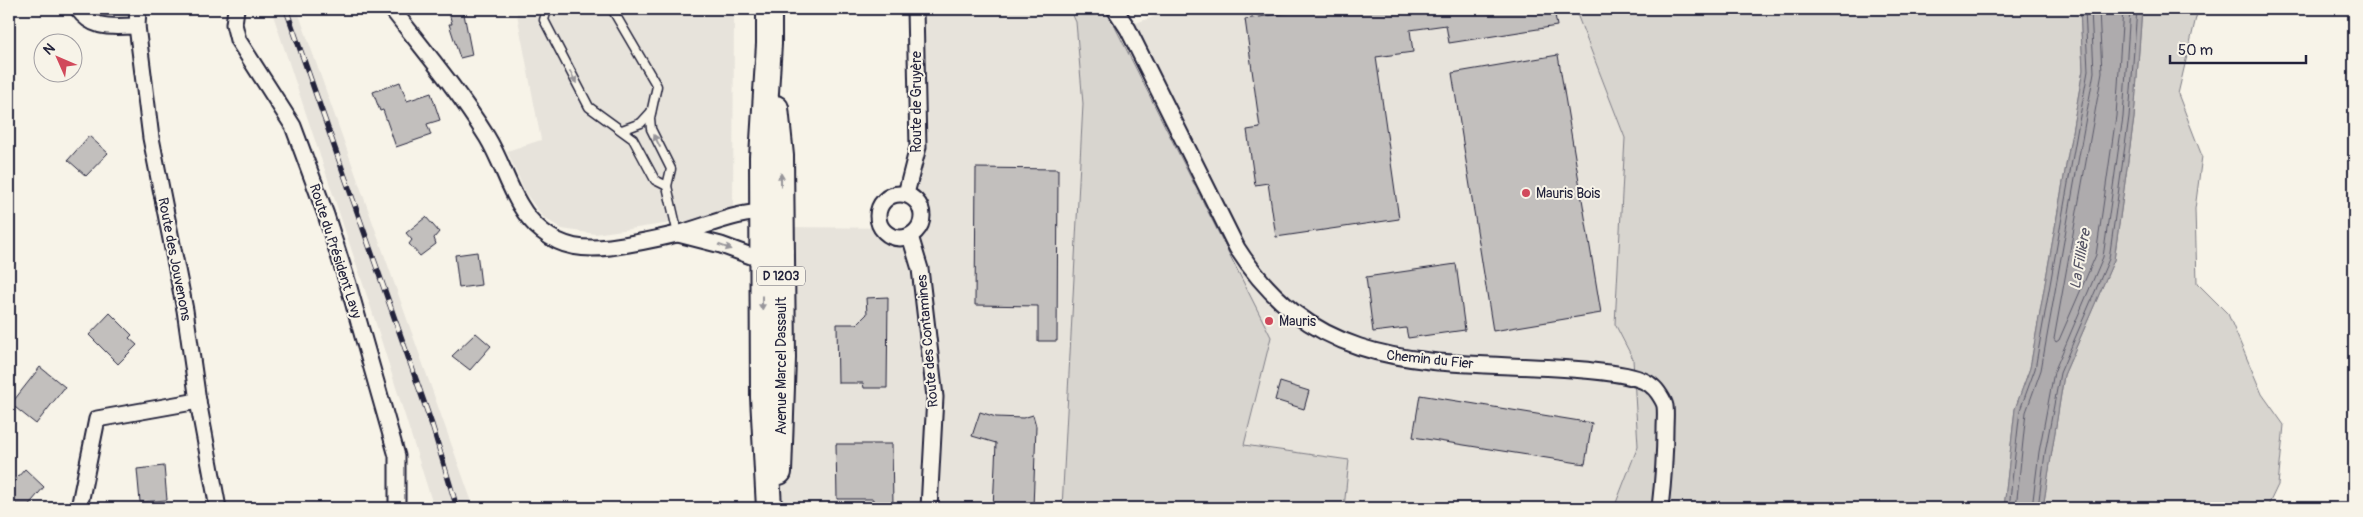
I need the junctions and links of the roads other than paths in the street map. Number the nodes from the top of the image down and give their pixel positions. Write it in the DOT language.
graph roads {
  1 [pos="78,9"];
  2 [pos="138,9"];
  3 [pos="236,9"];
  4 [pos="392,9"];
  5 [pos="547,9"];
  6 [pos="612,9"];
  7 [pos="769,9"];
  8 [pos="915,9"];
  9 [pos="1115,9"];
  10 [pos="138,26"];
  11 [pos="652,111"];
  12 [pos="622,130"];
  13 [pos="667,186"];
  14 [pos="906,194"];
  15 [pos="772,212"];
  16 [pos="678,234"];
  17 [pos="910,236"];
  18 [pos="772,260"];
  19 [pos="198,401"];
  20 [pos="79,508"];
  21 [pos="218,508"];
  22 [pos="397,508"];
  23 [pos="769,508"];
  24 [pos="776,508"];
  25 [pos="929,508"];
  26 [pos="1660,508"];
  1 -- 10 [label="street"];
  2 -- 10 [label="street, Route des Jouvenons"];
  3 -- 22 [label="street, Route du Président Lavy"];
  4 -- 16 [label="street"];
  5 -- 12 [label="lane, one-way"];
  6 -- 11 [label="lane"];
  7 -- 15 [label="main road, Avenue Marcel Dassault / D 1203"];
  8 -- 14 [label="street, Route de Gruyère"];
  9 -- 26 [label="street, Chemin du Fier"];
  10 -- 19 [label="street, Route des Jouvenons"];
  11 -- 12 [label="lane"];
  13 -- 11 [label="lane, one-way"];
  12 -- 13 [label="lane"];
  13 -- 16 [label="lane"];
  14 -- 17 [label="street"];
  14 -- 17 [label="street"];
  15 -- 16 [label="street"];
  15 -- 18 [label="main road, Avenue Marcel Dassault / D 1203"];
  16 -- 18 [label="street, one-way"];
  17 -- 25 [label="street, Route des Contamines"];
  18 -- 23 [label="main road, Avenue Marcel Dassault / D 1203, one-way"];
  18 -- 24 [label="main road, Avenue Marcel Dassault / D 1203"];
  19 -- 20 [label="street"];
  19 -- 21 [label="street, Route des Jouvenons"];
}
